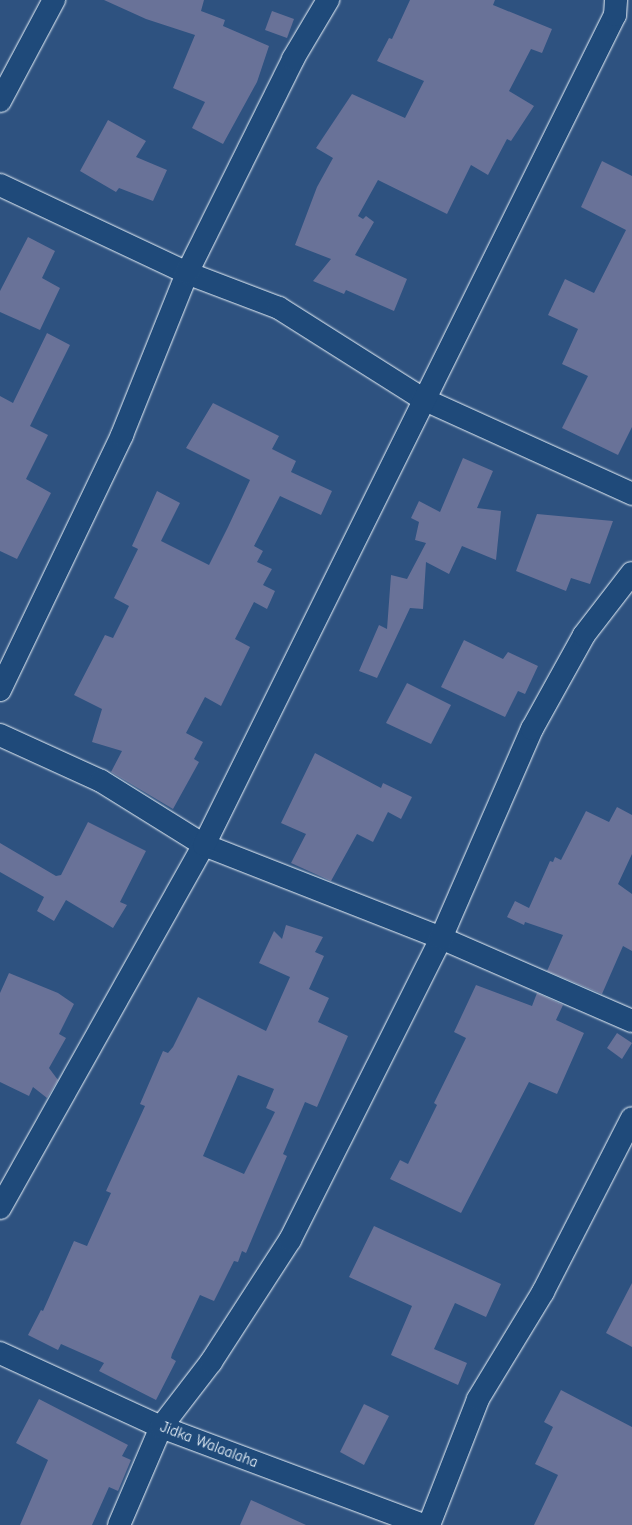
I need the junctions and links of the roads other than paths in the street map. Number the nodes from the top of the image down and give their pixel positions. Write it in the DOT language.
graph roads {
  1 [pos="54,0"];
  2 [pos="328,0"];
  3 [pos="616,0"];
  4 [pos="0,101"];
  5 [pos="0,185"];
  6 [pos="187,273"];
  7 [pos="422,399"];
  8 [pos="632,494"];
  9 [pos="632,573"];
  10 [pos="0,690"];
  11 [pos="0,735"];
  12 [pos="204,845"];
  13 [pos="441,938"];
  14 [pos="632,1021"];
  15 [pos="632,1118"];
  16 [pos="0,1208"];
  17 [pos="0,1353"];
  18 [pos="160,1427"];
  19 [pos="119,1525"];
  20 [pos="423,1525"];
  21 [pos="429,1525"];
  1 -- 4 [label="street"];
  2 -- 6 [label="street"];
  3 -- 7 [label="street"];
  5 -- 6 [label="street"];
  6 -- 7 [label="street"];
  6 -- 10 [label="street"];
  7 -- 8 [label="street"];
  7 -- 12 [label="street"];
  9 -- 13 [label="street"];
  11 -- 12 [label="street"];
  12 -- 13 [label="street"];
  12 -- 16 [label="street"];
  13 -- 14 [label="street"];
  13 -- 18 [label="street"];
  15 -- 21 [label="street"];
  17 -- 18 [label="street, Jidka Walaalaha"];
  18 -- 19 [label="street"];
  18 -- 20 [label="street, Jidka Walaalaha"];
}
